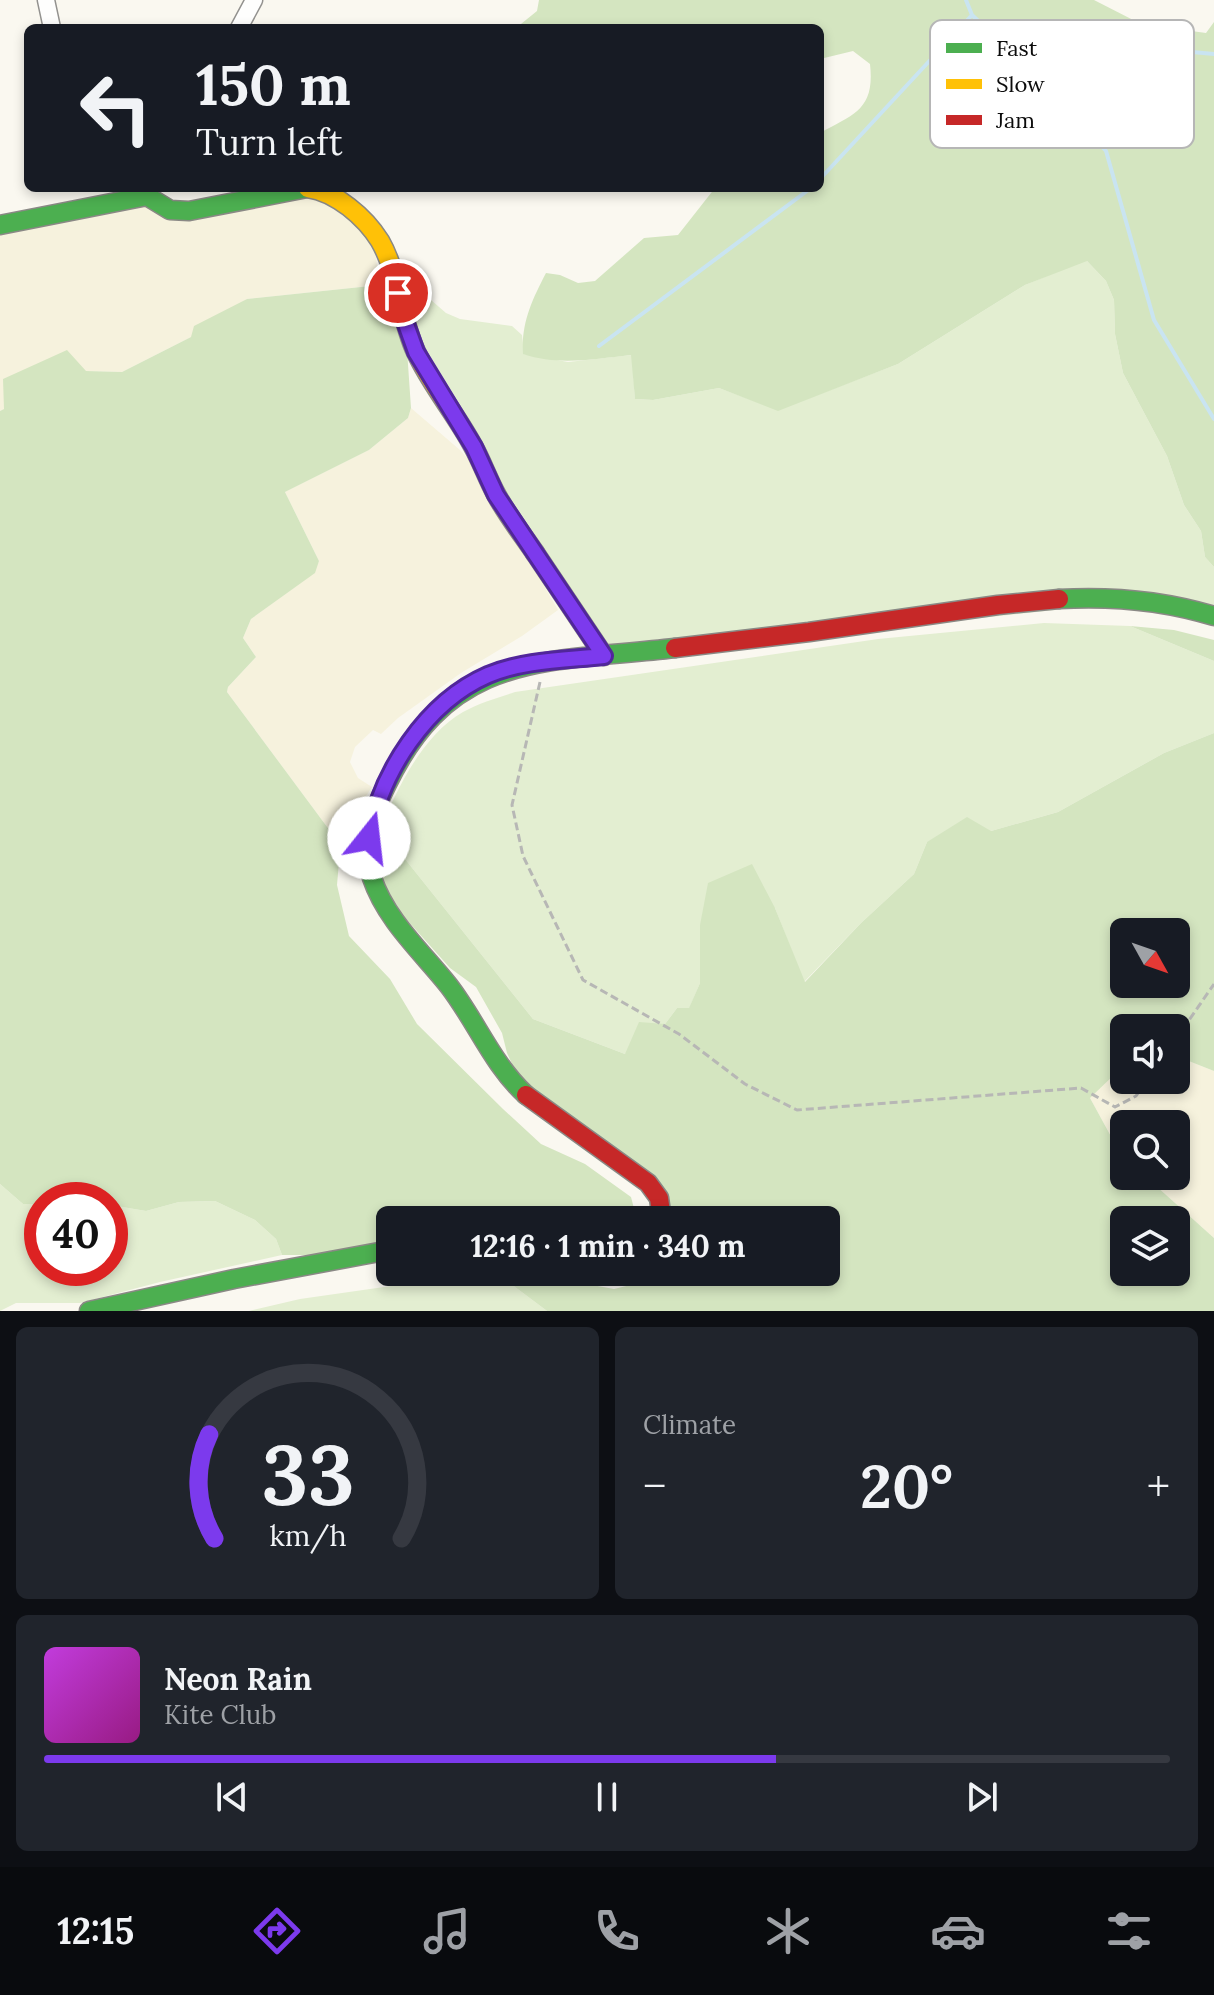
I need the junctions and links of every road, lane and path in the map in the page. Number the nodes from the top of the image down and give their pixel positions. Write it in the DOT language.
graph roads {
  1 [pos="46,0"];
  2 [pos="254,0"];
  3 [pos="51,24"];
  4 [pos="241,24"];
  5 [pos="142,192"];
  6 [pos="147,192"];
  7 [pos="273,192"];
  8 [pos="327,192"];
  9 [pos="0,225"];
  10 [pos="1214,616"];
  11 [pos="604,656"];
  12 [pos="545,663"];
  13 [pos="1214,984"];
  14 [pos="1190,1019"];
  15 [pos="1137,1094"];
  16 [pos="660,1206"];
  17 [pos="376,1253"];
  18 [pos="89,1311"];
  1 -- 3 [label="street"];
  2 -- 4 [label="street"];
  5 -- 9 [label="street"];
  6 -- 7 [label="street"];
  8 -- 11 [label="street"];
  10 -- 11 [label="street"];
  11 -- 12 [label="street"];
  12 -- 15 [label="path"];
  12 -- 16 [label="street"];
  13 -- 14 [label="path"];
  17 -- 18 [label="street"];
}
